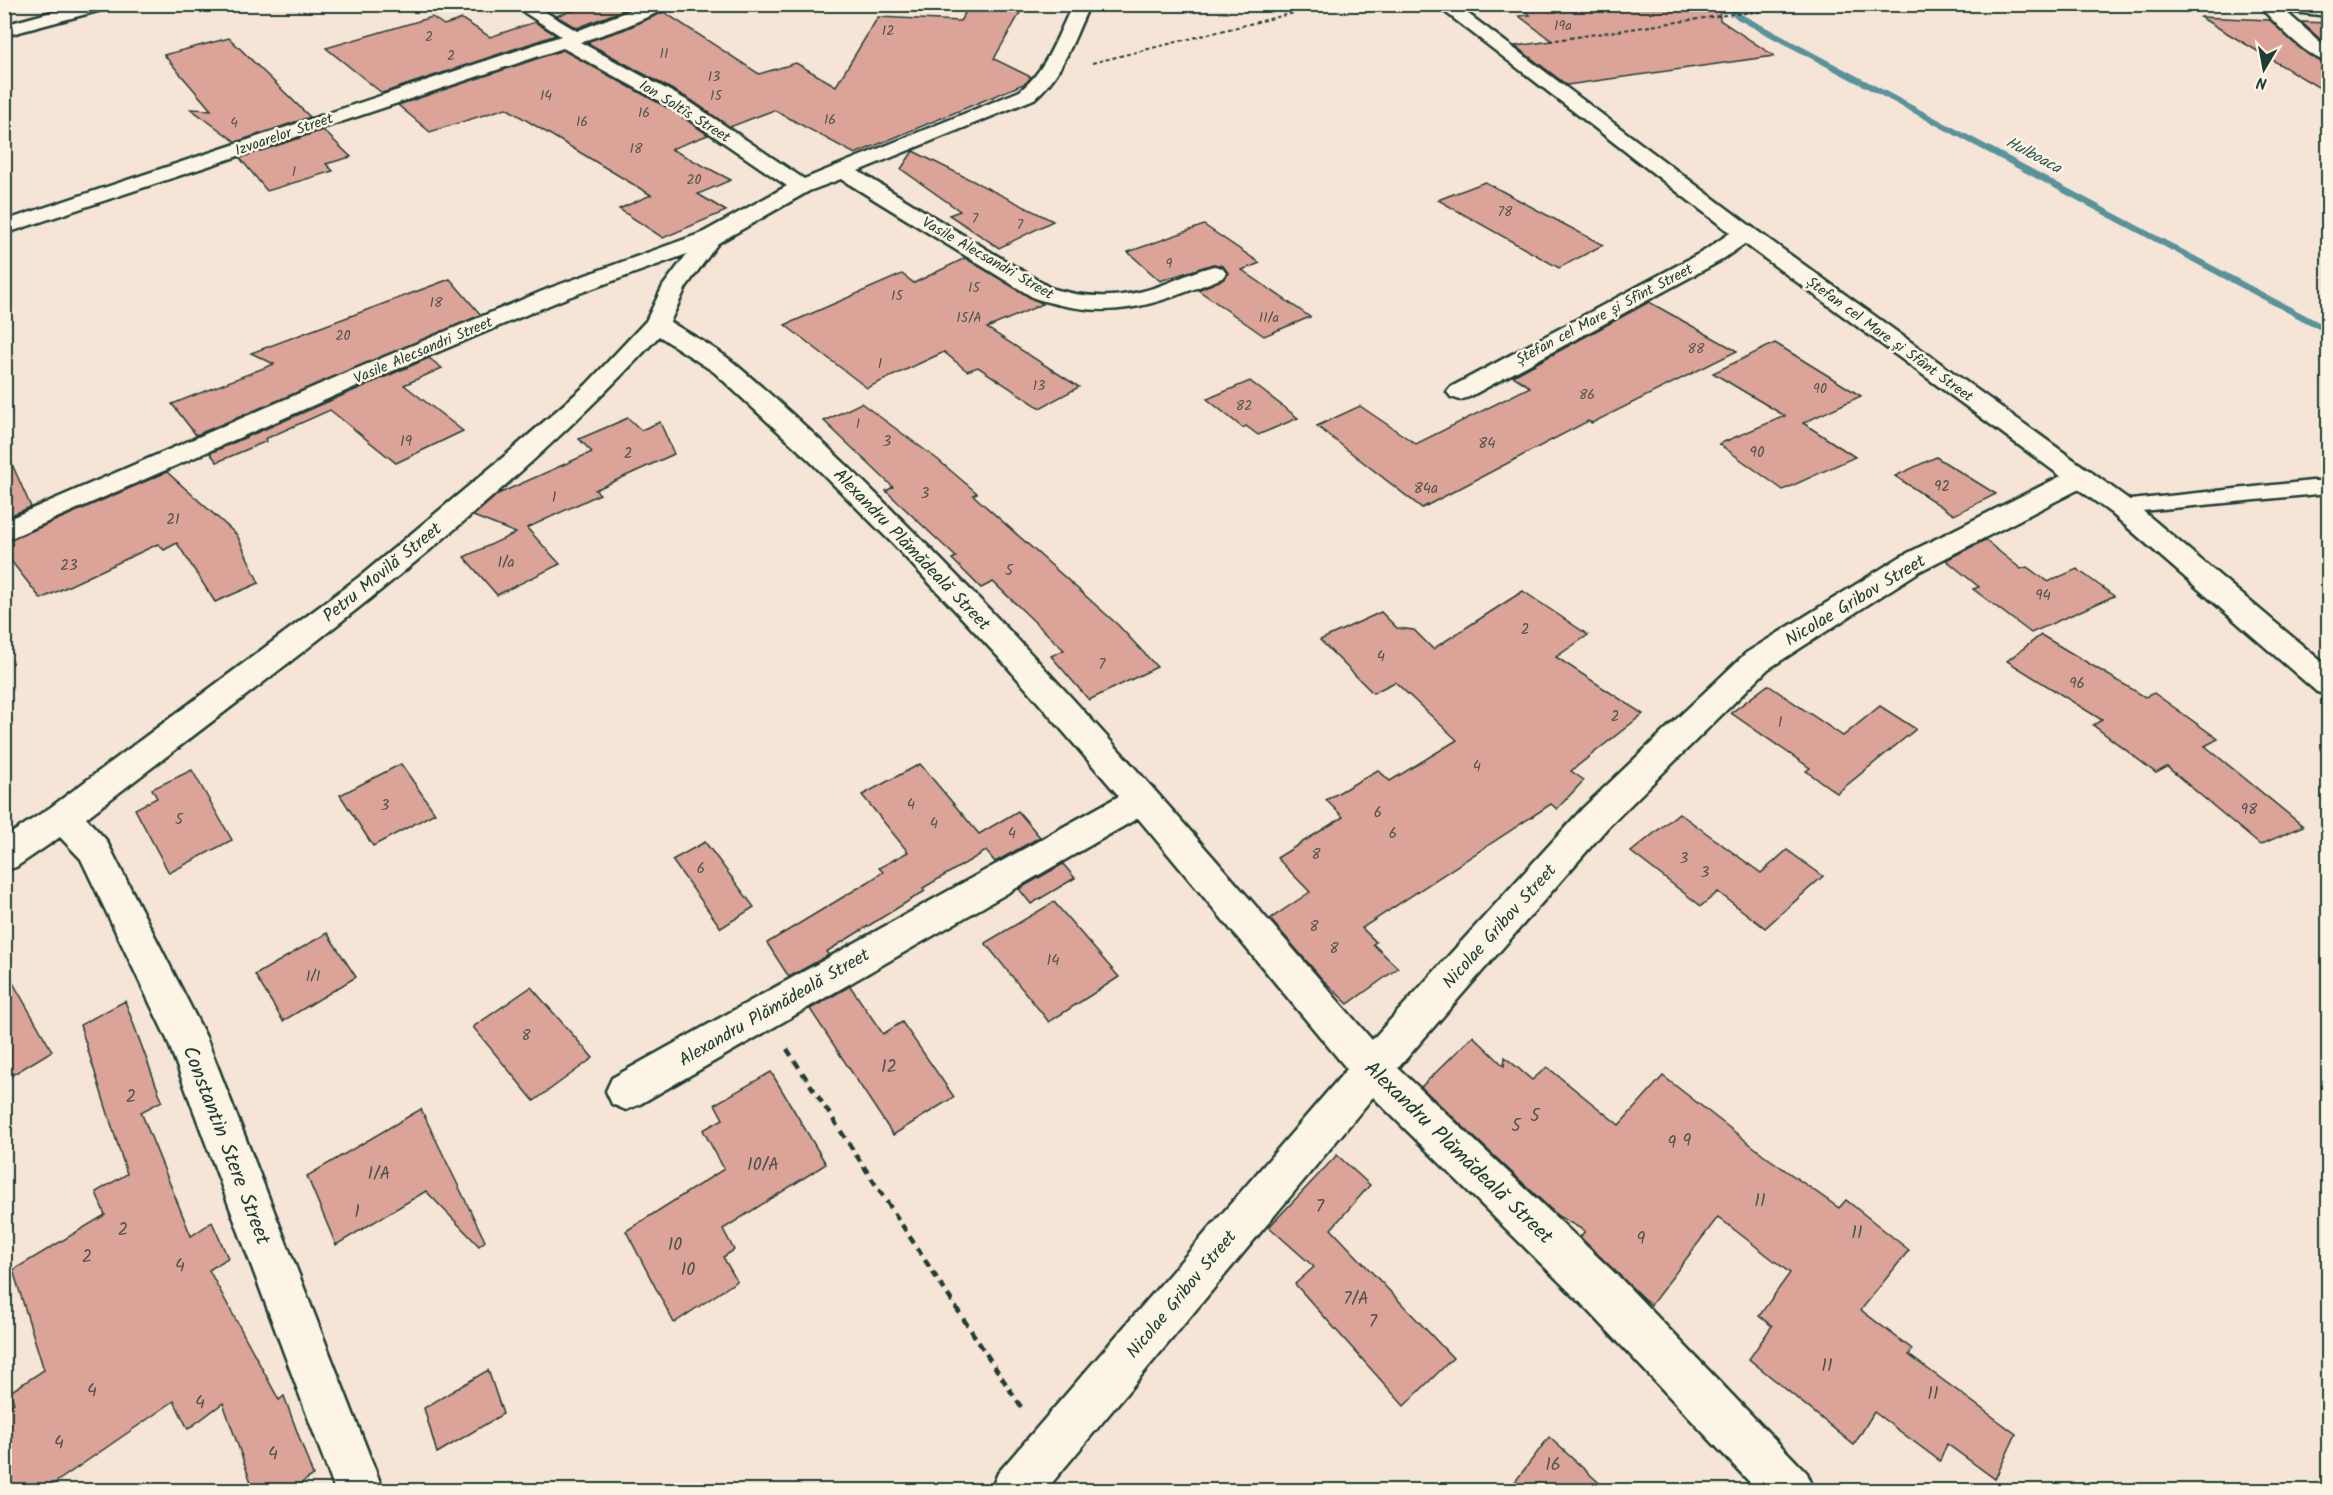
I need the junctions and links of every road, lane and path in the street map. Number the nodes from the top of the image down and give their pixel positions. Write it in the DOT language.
graph roads {
  1 [pos="103,4"];
  2 [pos="519,4"];
  3 [pos="662,4"];
  4 [pos="1082,4"];
  5 [pos="1330,4"];
  6 [pos="1443,4"];
  7 [pos="1831,4"];
  8 [pos="2267,5"];
  9 [pos="2328,11"];
  10 [pos="4,31"];
  11 [pos="569,39"];
  12 [pos="1501,49"];
  13 [pos="2322,53"];
  14 [pos="1050,74"];
  15 [pos="841,170"];
  16 [pos="802,187"];
  17 [pos="4,228"];
  18 [pos="1745,233"];
  19 [pos="711,238"];
  20 [pos="1214,273"];
  21 [pos="657,324"];
  22 [pos="1460,392"];
  23 [pos="2080,477"];
  24 [pos="2328,487"];
  25 [pos="2121,507"];
  26 [pos="4,532"];
  27 [pos="2328,684"];
  28 [pos="1142,799"];
  29 [pos="63,817"];
  30 [pos="4,857"];
  31 [pos="763,1013"];
  32 [pos="1372,1069"];
  33 [pos="626,1091"];
  34 [pos="1049,1450"];
  35 [pos="359,1491"];
  36 [pos="1015,1491"];
  37 [pos="1790,1491"];
  1 -- 10 [label="street"];
  2 -- 11 [label="street, Ion Soltîs Street"];
  3 -- 11 [label="street, Izvoarelor Street"];
  4 -- 14 [label="street, Vasile Alecsandri Street"];
  5 -- 14 [label="path"];
  6 -- 12 [label="street, Ștefan cel Mare și Sfânt Street"];
  7 -- 12 [label="path"];
  8 -- 9 [label="street"];
  8 -- 13 [label="street"];
  11 -- 16 [label="street, Ion Soltîs Street"];
  11 -- 17 [label="street, Izvoarelor Street"];
  12 -- 18 [label="street, Ștefan cel Mare și Sfânt Street"];
  14 -- 15 [label="street, Vasile Alecsandri Street"];
  15 -- 16 [label="street, Vasile Alecsandri Street"];
  15 -- 20 [label="street, Vasile Alecsandri Street"];
  16 -- 19 [label="street, Vasile Alecsandri Street"];
  18 -- 22 [label="street, Ștefan cel Mare și Sfînt Street"];
  18 -- 23 [label="street, Ștefan cel Mare și Sfânt Street"];
  19 -- 21 [label="street, Petru Movilă Street"];
  19 -- 26 [label="street, Vasile Alecsandri Street"];
  21 -- 28 [label="street, Alexandru Plămădeală Street"];
  21 -- 29 [label="street, Petru Movilă Street"];
  23 -- 25 [label="street, Ștefan cel Mare și Sfânt Street"];
  23 -- 32 [label="street, Nicolae Gribov Street"];
  24 -- 25 [label="lane"];
  25 -- 27 [label="street, Ștefan cel Mare și Sfânt Street"];
  28 -- 31 [label="street, Alexandru Plămădeală Street"];
  28 -- 32 [label="street, Alexandru Plămădeală Street"];
  29 -- 30 [label="street, Petru Movilă Street"];
  29 -- 35 [label="street, Constantin Stere Street"];
  31 -- 33 [label="street, Alexandru Plămădeală Street"];
  31 -- 34 [label="path"];
  32 -- 34 [label="street, Nicolae Gribov Street"];
  32 -- 37 [label="street, Alexandru Plămădeală Street"];
  34 -- 36 [label="street, Nicolae Gribov Street"];
}
